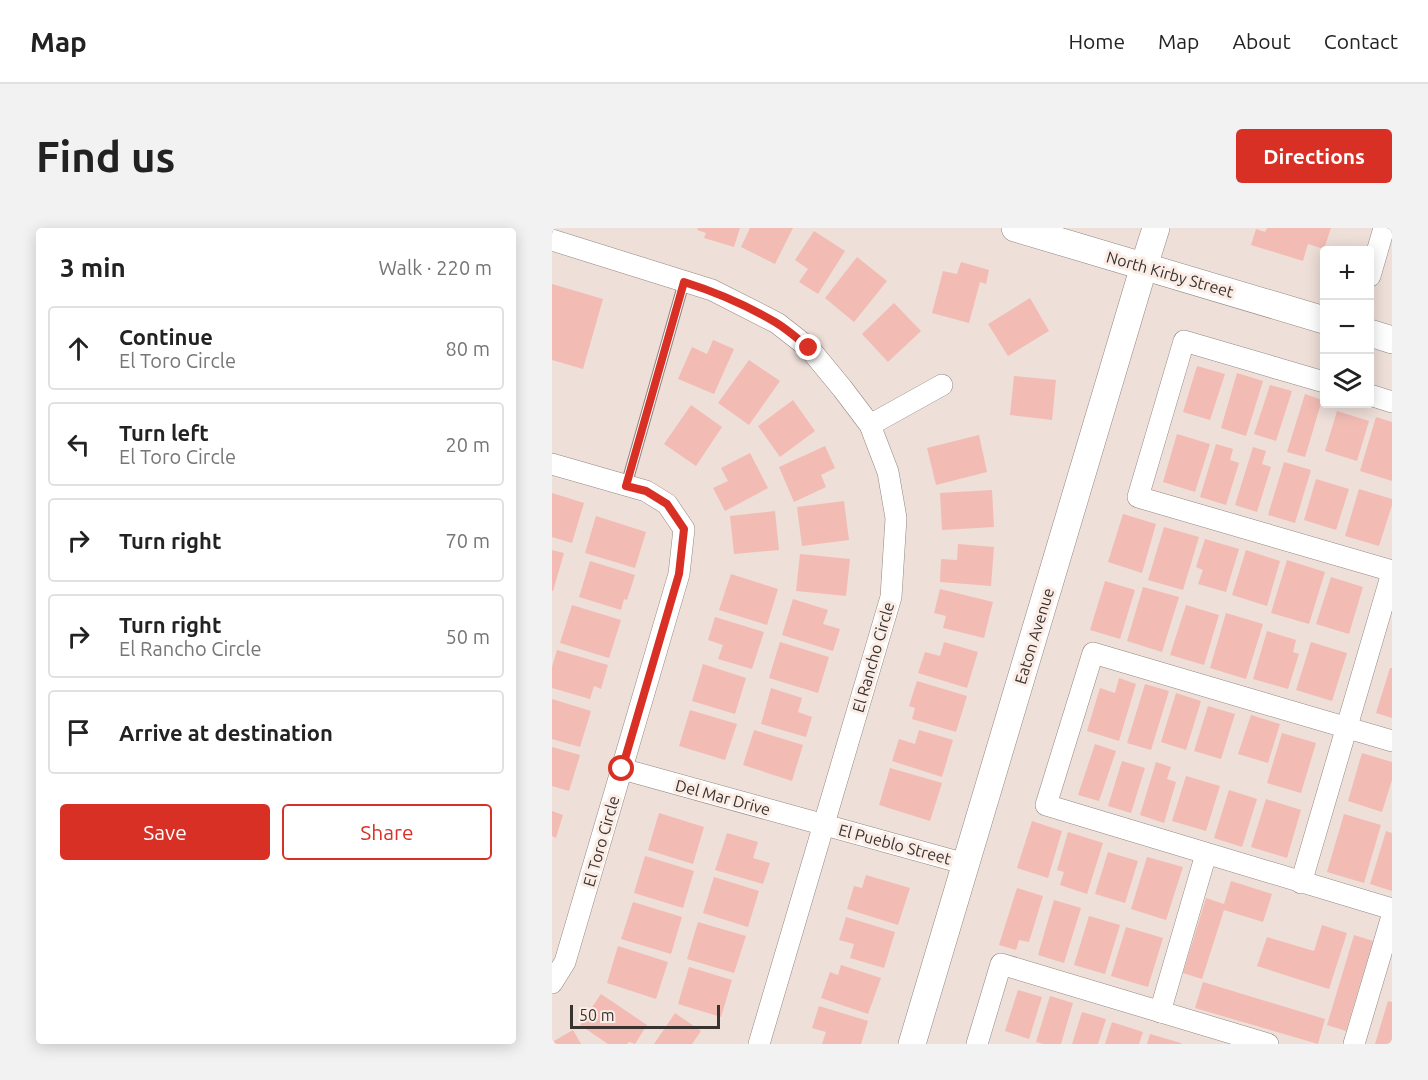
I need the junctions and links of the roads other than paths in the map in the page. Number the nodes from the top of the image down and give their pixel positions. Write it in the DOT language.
graph roads {
  1 [pos="1015,228"];
  2 [pos="1156,228"];
  3 [pos="1384,228"];
  4 [pos="557,236"];
  5 [pos="1374,262"];
  6 [pos="1144,266"];
  7 [pos="684,282"];
  8 [pos="1320,319"];
  9 [pos="1374,334"];
  10 [pos="1392,340"];
  11 [pos="1320,381"];
  12 [pos="942,385"];
  13 [pos="1374,396"];
  14 [pos="1392,402"];
  15 [pos="870,424"];
  16 [pos="552,464"];
  17 [pos="626,486"];
  18 [pos="1392,572"];
  19 [pos="1347,728"];
  20 [pos="1392,741"];
  21 [pos="622,769"];
  22 [pos="824,825"];
  23 [pos="1206,854"];
  24 [pos="966,864"];
  25 [pos="1301,883"];
  26 [pos="1392,909"];
  27 [pos="1392,916"];
  28 [pos="552,983"];
  29 [pos="1160,1012"];
  30 [pos="1256,1042"];
  31 [pos="759,1044"];
  32 [pos="912,1044"];
  33 [pos="977,1044"];
  34 [pos="1354,1044"];
  1 -- 6 [label="street, North Kirby Street"];
  2 -- 6 [label="street, Eaton Avenue"];
  3 -- 5 [label="street"];
  4 -- 7 [label="street, El Rancho Circle"];
  6 -- 8 [label="street, North Kirby Street"];
  6 -- 24 [label="street, Eaton Avenue"];
  7 -- 15 [label="street, El Rancho Circle"];
  7 -- 17 [label="lane"];
  9 -- 10 [label="street"];
  11 -- 18 [label="street"];
  12 -- 15 [label="street"];
  13 -- 14 [label="street"];
  15 -- 22 [label="street, El Rancho Circle"];
  16 -- 17 [label="street, El Toro Circle"];
  17 -- 21 [label="street, El Toro Circle"];
  18 -- 19 [label="street"];
  19 -- 20 [label="street"];
  19 -- 23 [label="street"];
  19 -- 25 [label="street"];
  21 -- 22 [label="street, Del Mar Drive"];
  21 -- 28 [label="street, El Toro Circle"];
  22 -- 24 [label="street, El Pueblo Street"];
  22 -- 31 [label="street, El Rancho Circle"];
  23 -- 25 [label="street"];
  23 -- 29 [label="street"];
  24 -- 32 [label="street, Eaton Avenue"];
  25 -- 26 [label="street"];
  27 -- 34 [label="street"];
  29 -- 30 [label="street"];
  29 -- 33 [label="street"];
}
